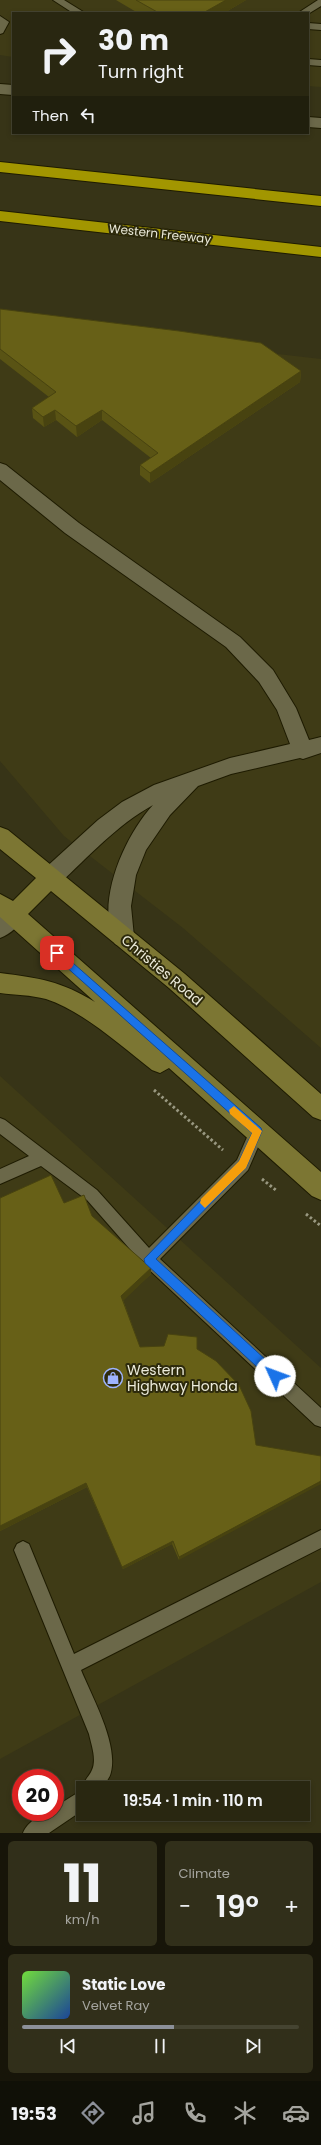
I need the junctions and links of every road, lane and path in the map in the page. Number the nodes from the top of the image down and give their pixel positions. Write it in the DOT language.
graph roads {
  1 [pos="58,0"];
  2 [pos="321,2"];
  3 [pos="78,12"];
  4 [pos="305,12"];
  5 [pos="0,20"];
  6 [pos="309,26"];
  7 [pos="321,27"];
  8 [pos="0,31"];
  9 [pos="12,32"];
  10 [pos="309,62"];
  11 [pos="321,63"];
  12 [pos="0,89"];
  13 [pos="12,90"];
  14 [pos="309,122"];
  15 [pos="321,123"];
  16 [pos="0,167"];
  17 [pos="321,201"];
  18 [pos="0,216"];
  19 [pos="321,252"];
  20 [pos="0,470"];
  21 [pos="312,748"];
  22 [pos="190,782"];
  23 [pos="0,836"];
  24 [pos="51,877"];
  25 [pos="5,915"];
  26 [pos="123,937"];
  27 [pos="0,983"];
  28 [pos="149,1086"];
  29 [pos="321,1109"];
  30 [pos="0,1125"];
  31 [pos="257,1131"];
  32 [pos="43,1157"];
  33 [pos="242,1165"];
  34 [pos="0,1177"];
  35 [pos="321,1188"];
  36 [pos="280,1194"];
  37 [pos="304,1212"];
  38 [pos="321,1226"];
  39 [pos="149,1259"];
  40 [pos="321,1419"];
  41 [pos="321,1539"];
  42 [pos="23,1550"];
  43 [pos="70,1666"];
  44 [pos="96,1781"];
  45 [pos="76,1803"];
  46 [pos="32,1833"];
  1 -- 3 [label="lane"];
  2 -- 4 [label="lane"];
  5 -- 8 [label="lane"];
  6 -- 7 [label="lane"];
  8 -- 9 [label="lane"];
  10 -- 11 [label="lane"];
  12 -- 13 [label="street"];
  14 -- 15 [label="street"];
  16 -- 17 [label="highway"];
  18 -- 19 [label="highway, Western Freeway"];
  20 -- 21 [label="street"];
  21 -- 22 [label="street"];
  22 -- 24 [label="street"];
  22 -- 26 [label="street"];
  23 -- 24 [label="main road, Christies Road"];
  24 -- 25 [label="main road"];
  24 -- 26 [label="main road, Christies Road"];
  25 -- 31 [label="main road"];
  26 -- 29 [label="main road, Christies Road"];
  27 -- 31 [label="main road"];
  28 -- 33 [label="path"];
  30 -- 32 [label="lane"];
  31 -- 33 [label="lane"];
  31 -- 35 [label="main road"];
  32 -- 34 [label="lane"];
  32 -- 39 [label="lane"];
  33 -- 36 [label="path"];
  33 -- 39 [label="lane"];
  37 -- 38 [label="path"];
  39 -- 40 [label="lane"];
  41 -- 43 [label="lane"];
  42 -- 43 [label="lane"];
  43 -- 44 [label="lane"];
  45 -- 46 [label="lane"];
}
